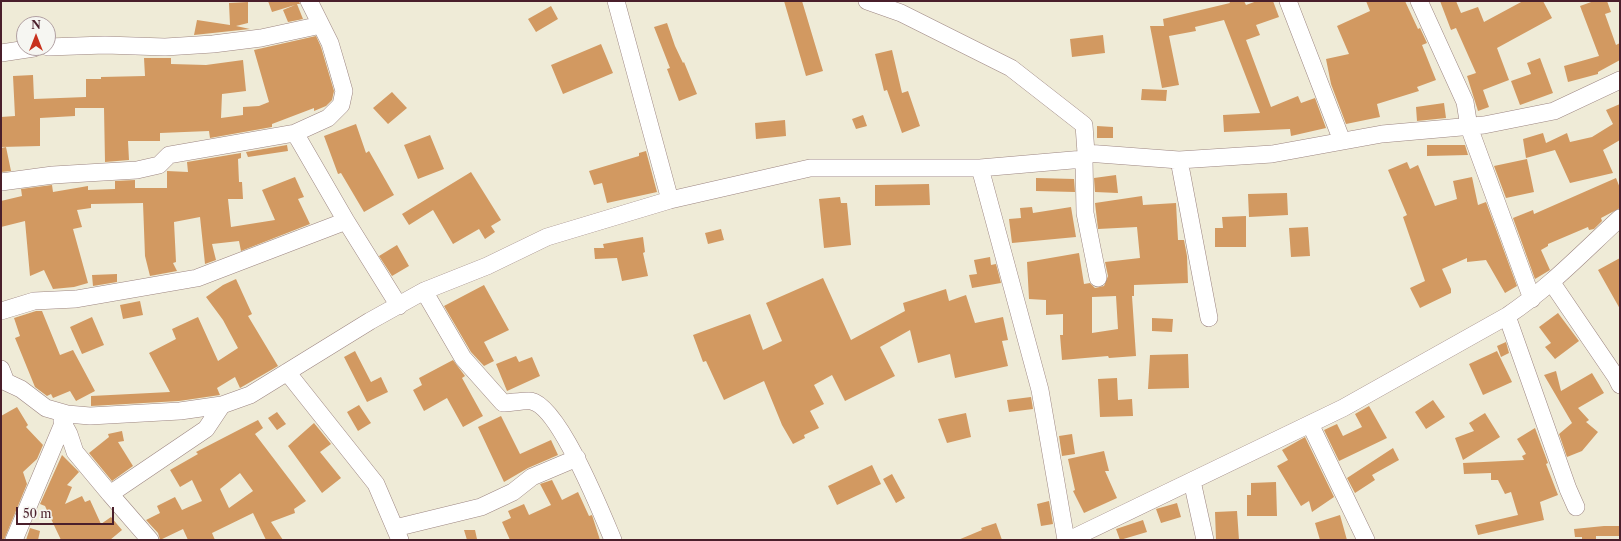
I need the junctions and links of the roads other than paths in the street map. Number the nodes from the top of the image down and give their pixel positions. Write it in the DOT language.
graph roads {
  1 [pos="309,1"];
  2 [pos="616,1"];
  3 [pos="866,1"];
  4 [pos="1288,1"];
  5 [pos="1419,1"];
  6 [pos="321,25"];
  7 [pos="56,47"];
  8 [pos="16,51"];
  9 [pos="1,53"];
  10 [pos="1620,80"];
  11 [pos="1469,127"];
  12 [pos="295,133"];
  13 [pos="1342,141"];
  14 [pos="1085,156"];
  15 [pos="1179,160"];
  16 [pos="980,168"];
  17 [pos="1,182"];
  18 [pos="670,200"];
  19 [pos="1620,218"];
  20 [pos="346,221"];
  21 [pos="1098,278"];
  22 [pos="1552,283"];
  23 [pos="424,292"];
  24 [pos="1532,299"];
  25 [pos="399,306"];
  26 [pos="1,311"];
  27 [pos="1507,316"];
  28 [pos="1209,318"];
  29 [pos="287,372"];
  30 [pos="3,378"];
  31 [pos="1620,385"];
  32 [pos="222,405"];
  33 [pos="65,417"];
  34 [pos="1310,424"];
  35 [pos="577,458"];
  36 [pos="1192,481"];
  37 [pos="110,494"];
  38 [pos="1576,506"];
  39 [pos="397,534"];
  40 [pos="14,540"];
  41 [pos="150,540"];
  42 [pos="613,540"];
  43 [pos="1066,540"];
  44 [pos="1069,540"];
  45 [pos="1206,540"];
  46 [pos="1366,540"];
  1 -- 6 [label="street"];
  2 -- 18 [label="street"];
  3 -- 14 [label="street"];
  4 -- 13 [label="street"];
  5 -- 11 [label="street"];
  6 -- 7 [label="street"];
  6 -- 12 [label="street"];
  8 -- 9 [label="street"];
  10 -- 11 [label="street"];
  11 -- 13 [label="street"];
  11 -- 24 [label="street"];
  12 -- 17 [label="street"];
  12 -- 20 [label="street"];
  13 -- 15 [label="street"];
  14 -- 15 [label="street"];
  14 -- 16 [label="street"];
  14 -- 21 [label="street"];
  15 -- 28 [label="street"];
  16 -- 18 [label="street"];
  16 -- 43 [label="street"];
  18 -- 23 [label="street"];
  19 -- 22 [label="street"];
  20 -- 25 [label="street"];
  20 -- 26 [label="street"];
  22 -- 24 [label="street"];
  22 -- 31 [label="street"];
  23 -- 25 [label="street"];
  23 -- 35 [label="street"];
  24 -- 27 [label="street"];
  25 -- 29 [label="street"];
  27 -- 34 [label="street"];
  27 -- 38 [label="street"];
  29 -- 32 [label="street"];
  29 -- 39 [label="street"];
  30 -- 33 [label="street"];
  32 -- 33 [label="street"];
  32 -- 37 [label="street"];
  33 -- 37 [label="street"];
  33 -- 40 [label="street"];
  34 -- 36 [label="street"];
  34 -- 46 [label="street"];
  35 -- 39 [label="street"];
  35 -- 42 [label="street"];
  36 -- 44 [label="street"];
  36 -- 45 [label="street"];
  37 -- 41 [label="street"];
}
